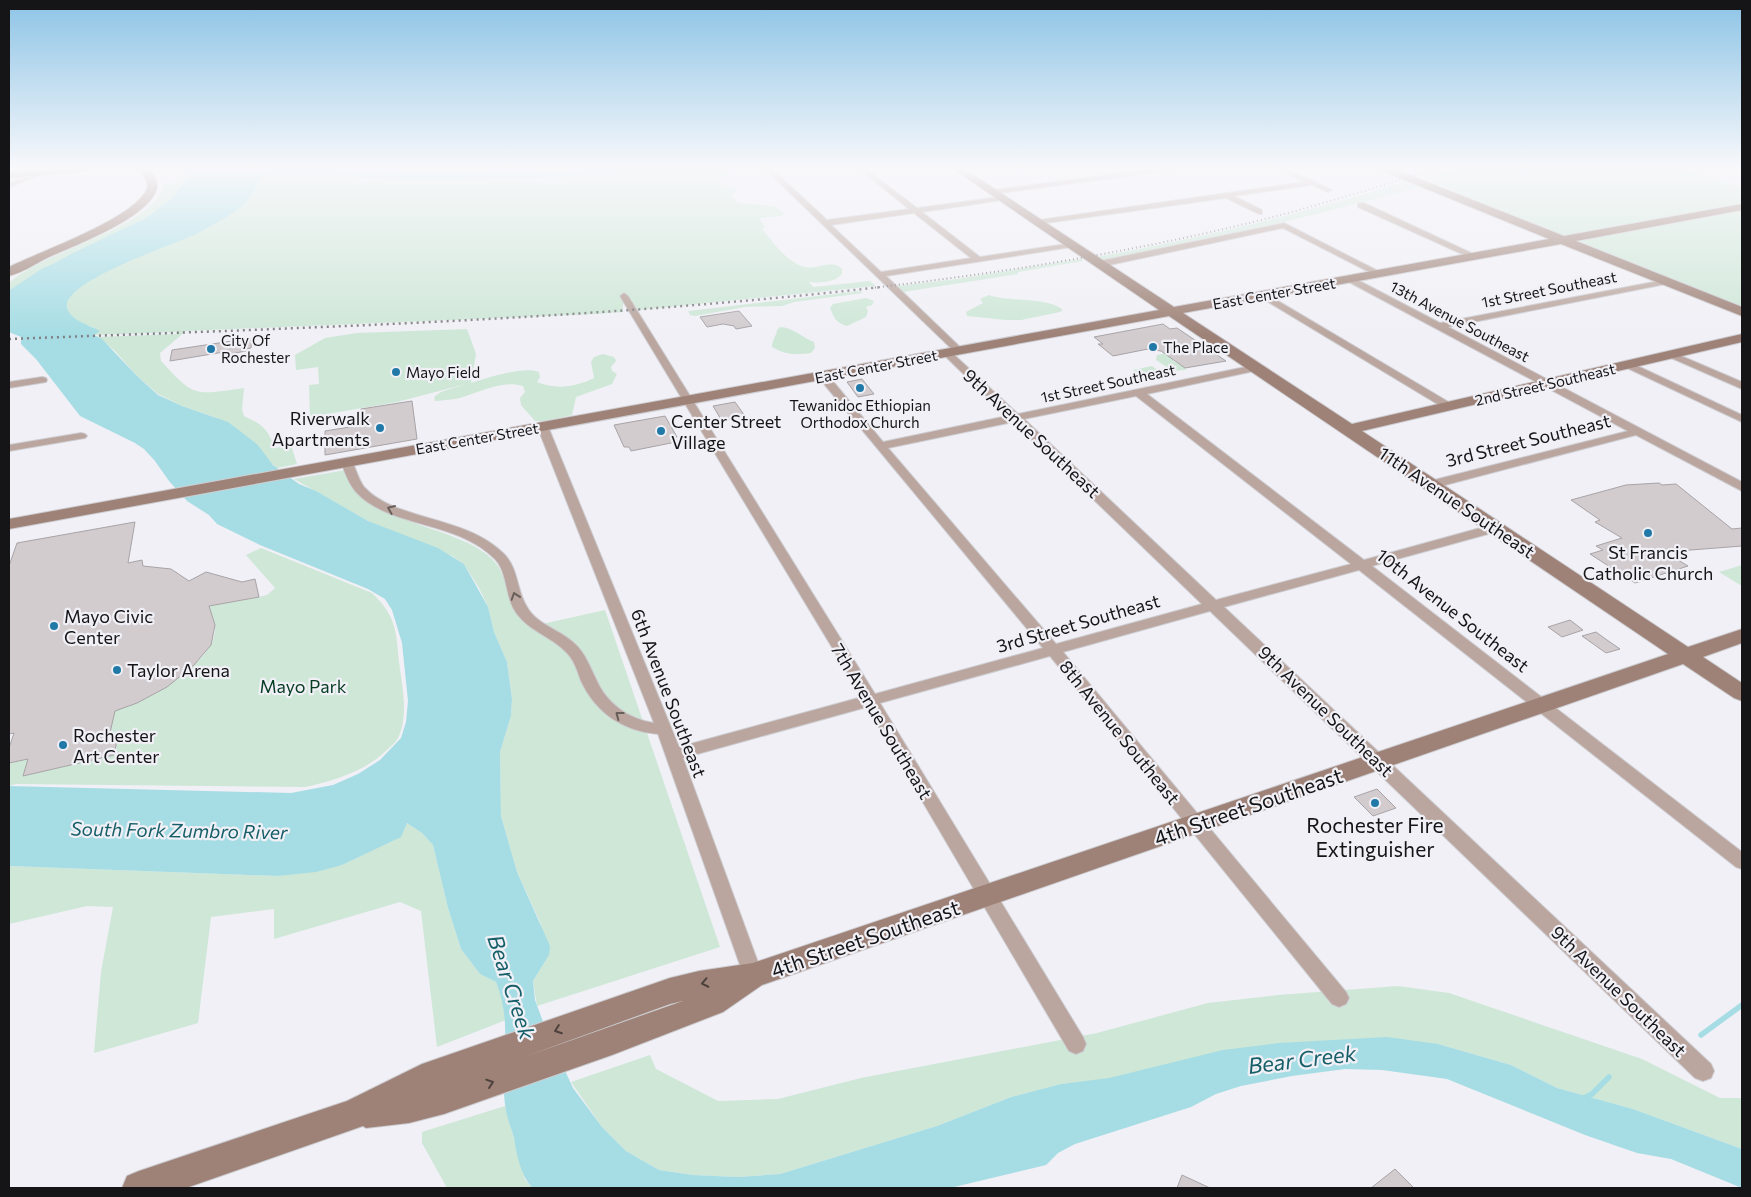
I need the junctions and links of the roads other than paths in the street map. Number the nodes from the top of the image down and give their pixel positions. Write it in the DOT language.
graph roads {
  1 [pos="110,224"];
  2 [pos="825,224"];
  3 [pos="933,224"];
  4 [pos="1042,224"];
  5 [pos="1404,224"];
  6 [pos="1524,224"];
  7 [pos="1651,224"];
  8 [pos="1564,240"];
  9 [pos="1072,245"];
  10 [pos="1476,257"];
  11 [pos="979,260"];
  12 [pos="1100,264"];
  13 [pos="9,272"];
  14 [pos="1380,274"];
  15 [pos="878,275"];
  16 [pos="1350,279"];
  17 [pos="1666,281"];
  18 [pos="1264,295"];
  19 [pos="624,296"];
  20 [pos="1171,312"];
  21 [pos="1742,312"];
  22 [pos="1439,326"];
  23 [pos="1742,338"];
  24 [pos="953,352"];
  25 [pos="1672,355"];
  26 [pos="1629,365"];
  27 [pos="1255,368"];
  28 [pos="823,376"];
  29 [pos="42,380"];
  30 [pos="1546,384"];
  31 [pos="9,385"];
  32 [pos="1742,386"];
  33 [pos="1138,392"];
  34 [pos="688,400"];
  35 [pos="1448,406"];
  36 [pos="1014,418"];
  37 [pos="1742,420"];
  38 [pos="543,426"];
  39 [pos="1348,430"];
  40 [pos="1636,432"];
  41 [pos="81,436"];
  42 [pos="880,446"];
  43 [pos="9,448"];
  44 [pos="347,462"];
  45 [pos="1430,485"];
  46 [pos="1742,487"];
  47 [pos="9,524"];
  48 [pos="1494,528"];
  49 [pos="1361,564"];
  50 [pos="1214,604"];
  51 [pos="1742,636"];
  52 [pos="1052,650"];
  53 [pos="1686,655"];
  54 [pos="1742,693"];
  55 [pos="870,700"];
  56 [pos="1542,705"];
  57 [pos="664,729"];
  58 [pos="672,755"];
  59 [pos="1378,761"];
  60 [pos="1196,825"];
  61 [pos="1742,862"];
  62 [pos="987,896"];
  63 [pos="753,976"];
  64 [pos="1339,998"];
  65 [pos="1076,1044"];
  66 [pos="1704,1071"];
  67 [pos="158,1185"];
  1 -- 13 [label="street"];
  2 -- 15 [label="street, 9th Avenue Southeast"];
  3 -- 11 [label="street"];
  4 -- 9 [label="street, 11th Avenue Southeast"];
  5 -- 10 [label="street"];
  6 -- 8 [label="street"];
  7 -- 8 [label="street, East Center Street"];
  8 -- 10 [label="street, East Center Street"];
  8 -- 17 [label="street"];
  9 -- 11 [label="street"];
  9 -- 12 [label="street, 11th Avenue Southeast"];
  10 -- 14 [label="street, East Center Street"];
  11 -- 15 [label="street"];
  12 -- 14 [label="street"];
  12 -- 20 [label="street, 11th Avenue Southeast"];
  14 -- 16 [label="street, East Center Street"];
  15 -- 24 [label="street, 9th Avenue Southeast"];
  16 -- 18 [label="street, East Center Street"];
  16 -- 22 [label="street, 13th Avenue Southeast"];
  17 -- 21 [label="street"];
  17 -- 22 [label="street, 1st Street Southeast"];
  18 -- 20 [label="street, East Center Street"];
  18 -- 35 [label="street"];
  19 -- 34 [label="street, 7th Avenue Southeast"];
  20 -- 24 [label="street, East Center Street"];
  20 -- 27 [label="street, 11th Avenue Southeast"];
  22 -- 30 [label="street, 13th Avenue Southeast"];
  23 -- 25 [label="street, 2nd Street Southeast"];
  24 -- 28 [label="street, East Center Street"];
  24 -- 36 [label="street, 9th Avenue Southeast"];
  25 -- 26 [label="street, 2nd Street Southeast"];
  25 -- 32 [label="street"];
  26 -- 30 [label="street, 2nd Street Southeast"];
  26 -- 37 [label="street"];
  27 -- 33 [label="street, 1st Street Southeast"];
  27 -- 39 [label="street, 11th Avenue Southeast"];
  28 -- 34 [label="street, East Center Street"];
  28 -- 42 [label="street, 8th Avenue Southeast"];
  29 -- 31 [label="street"];
  30 -- 35 [label="street, 2nd Street Southeast"];
  30 -- 40 [label="street, 13th Avenue Southeast"];
  33 -- 36 [label="street, 1st Street Southeast"];
  33 -- 49 [label="street, 10th Avenue Southeast"];
  34 -- 38 [label="street, East Center Street"];
  34 -- 55 [label="street, 7th Avenue Southeast"];
  35 -- 39 [label="street, 2nd Street Southeast"];
  36 -- 42 [label="street, 1st Street Southeast"];
  36 -- 50 [label="street, 9th Avenue Southeast"];
  38 -- 44 [label="street, East Center Street"];
  38 -- 57 [label="street, 6th Avenue Southeast"];
  39 -- 45 [label="street, 11th Avenue Southeast"];
  40 -- 45 [label="street, 3rd Street Southeast"];
  40 -- 46 [label="street, 13th Avenue Southeast"];
  41 -- 43 [label="street"];
  42 -- 52 [label="street, 8th Avenue Southeast"];
  44 -- 47 [label="street, East Center Street"];
  57 -- 44 [label="street, one-way"];
  45 -- 48 [label="street, 11th Avenue Southeast"];
  48 -- 49 [label="street, 3rd Street Southeast"];
  48 -- 53 [label="street, 11th Avenue Southeast"];
  49 -- 50 [label="street, 3rd Street Southeast"];
  49 -- 56 [label="street, 10th Avenue Southeast"];
  50 -- 52 [label="street, 3rd Street Southeast"];
  50 -- 59 [label="street, 9th Avenue Southeast"];
  51 -- 53 [label="street, 4th Street Southeast"];
  52 -- 55 [label="street, 3rd Street Southeast"];
  52 -- 60 [label="street, 8th Avenue Southeast"];
  53 -- 54 [label="street, 11th Avenue Southeast"];
  53 -- 56 [label="street, 4th Street Southeast"];
  55 -- 58 [label="street, 3rd Street Southeast"];
  55 -- 62 [label="street, 7th Avenue Southeast"];
  56 -- 59 [label="street, 4th Street Southeast"];
  56 -- 61 [label="street, 10th Avenue Southeast"];
  57 -- 58 [label="street, 6th Avenue Southeast"];
  58 -- 63 [label="street, 6th Avenue Southeast"];
  59 -- 60 [label="street, 4th Street Southeast"];
  59 -- 66 [label="street, 9th Avenue Southeast"];
  60 -- 62 [label="street, 4th Street Southeast"];
  60 -- 64 [label="street, 8th Avenue Southeast"];
  62 -- 63 [label="street, 4th Street Southeast"];
  62 -- 65 [label="street, 7th Avenue Southeast"];
  63 -- 67 [label="street, 4th Street Southeast"];
}
